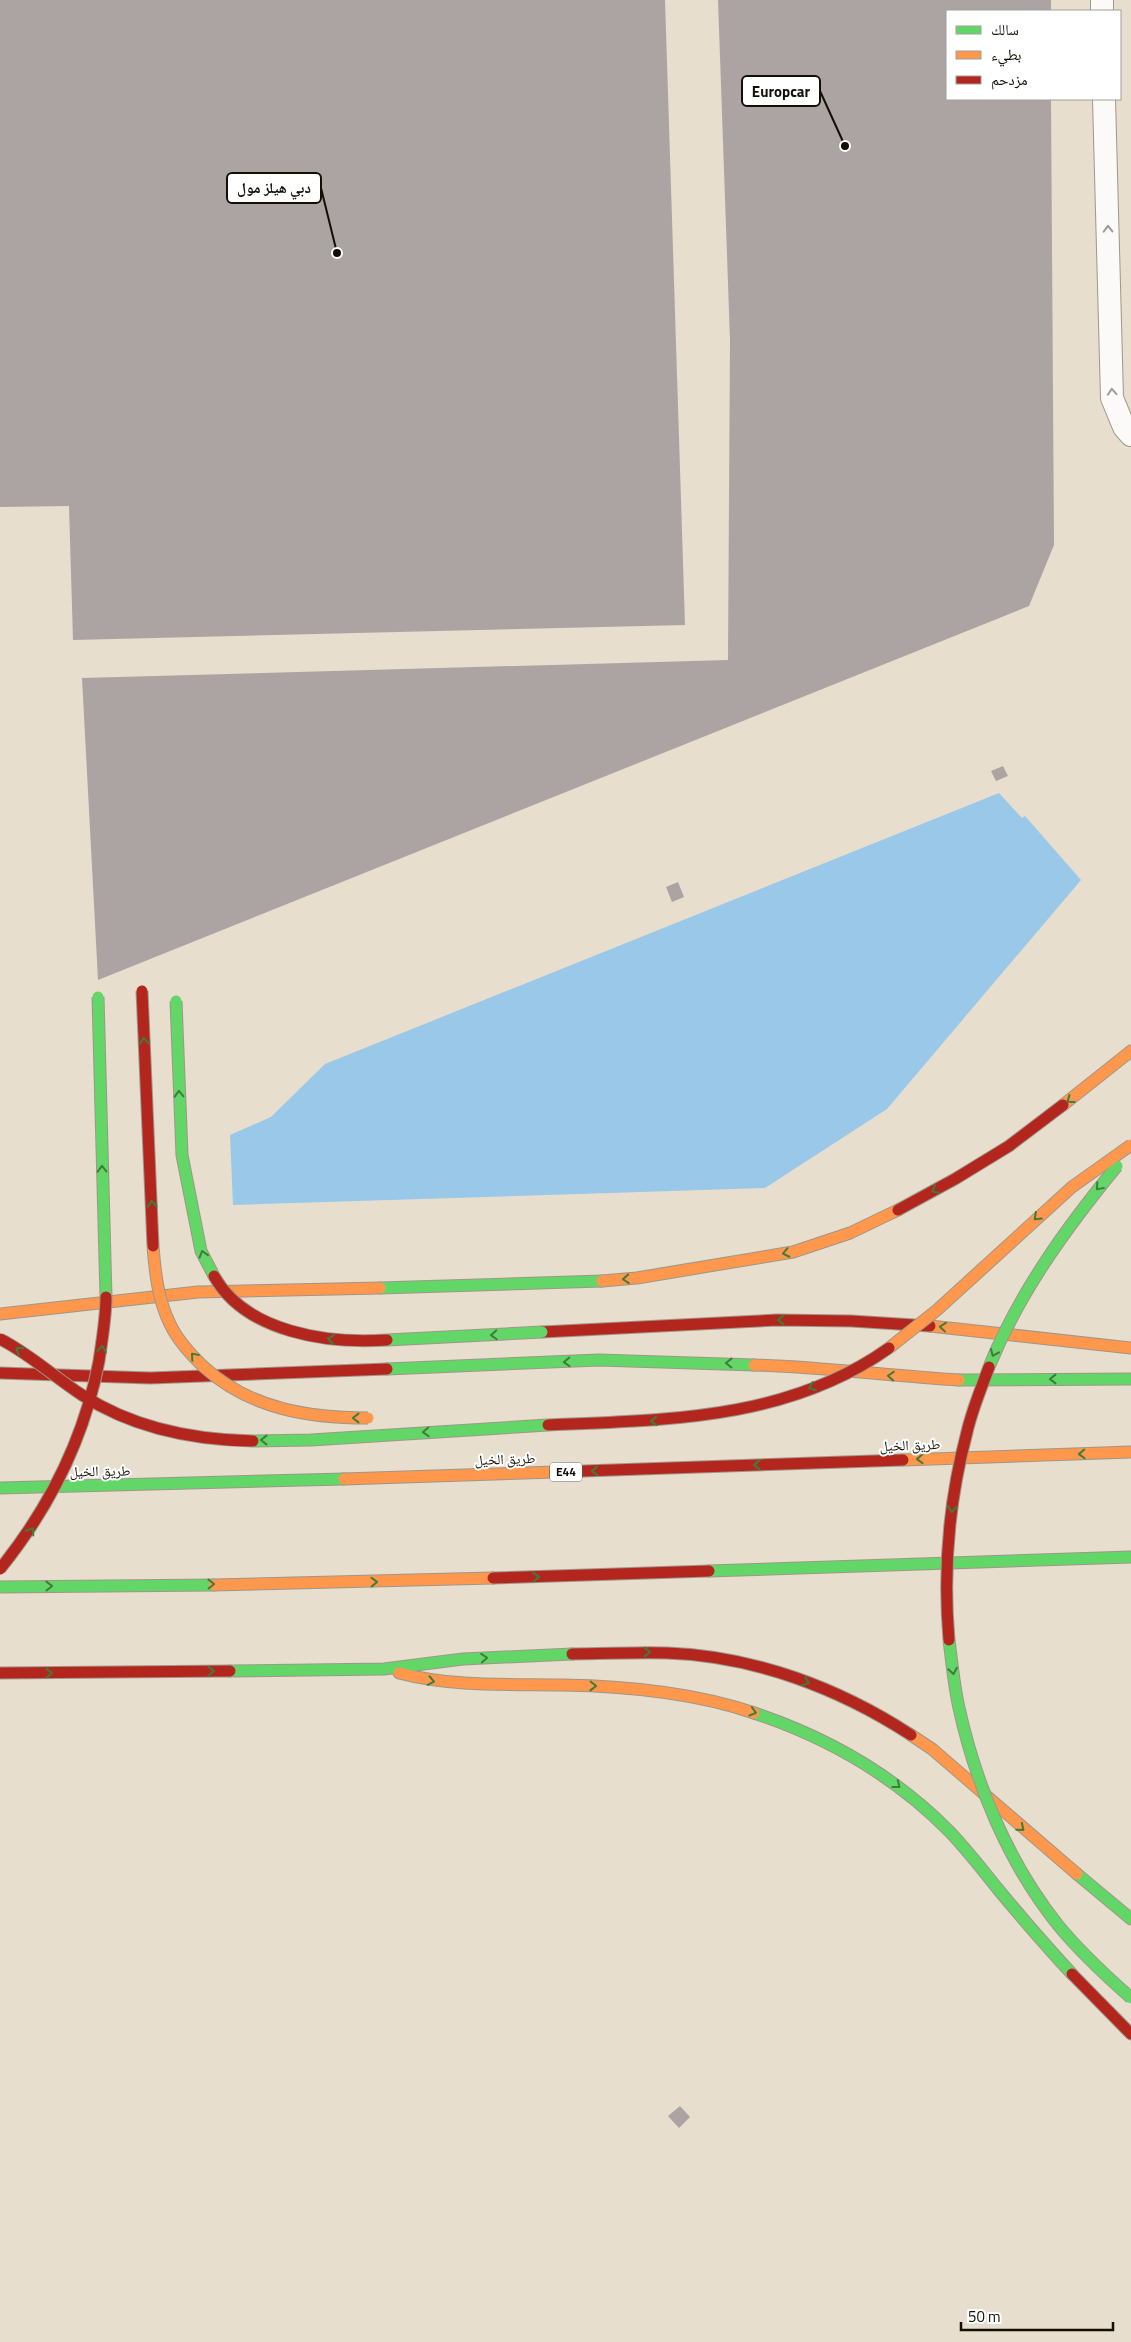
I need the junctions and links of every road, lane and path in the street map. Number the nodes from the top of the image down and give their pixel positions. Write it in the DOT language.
graph roads {
  1 [pos="1104,100"];
  2 [pos="1131,435"];
  3 [pos="142,991"];
  4 [pos="98,997"];
  5 [pos="176,1001"];
  6 [pos="1131,1051"];
  7 [pos="1131,1145"];
  8 [pos="1131,1150"];
  9 [pos="0,1314"];
  10 [pos="0,1339"];
  11 [pos="1131,1348"];
  12 [pos="0,1373"];
  13 [pos="1131,1379"];
  14 [pos="379,1418"];
  15 [pos="431,1420"];
  16 [pos="492,1428"];
  17 [pos="1131,1452"];
  18 [pos="0,1488"];
  19 [pos="1131,1557"];
  20 [pos="0,1569"];
  21 [pos="0,1587"];
  22 [pos="384,1669"];
  23 [pos="0,1673"];
  24 [pos="1131,1920"];
  25 [pos="1131,1998"];
  26 [pos="1131,2034"];
  2 -- 1 [label="street, one-way"];
  14 -- 3 [label="highway, one-way, bridge"];
  20 -- 4 [label="highway, one-way, bridge"];
  11 -- 5 [label="highway, one-way, bridge"];
  6 -- 9 [label="highway, one-way"];
  7 -- 16 [label="highway, one-way, bridge"];
  8 -- 25 [label="highway, one-way, bridge"];
  16 -- 10 [label="highway, one-way, bridge"];
  13 -- 12 [label="highway, one-way"];
  15 -- 16 [label="highway, bridge"];
  17 -- 18 [label="highway, طريق الخيل / E44, one-way"];
  21 -- 19 [label="highway, one-way"];
  23 -- 22 [label="highway, one-way"];
  22 -- 24 [label="highway, one-way"];
  22 -- 26 [label="highway, one-way"];
}
